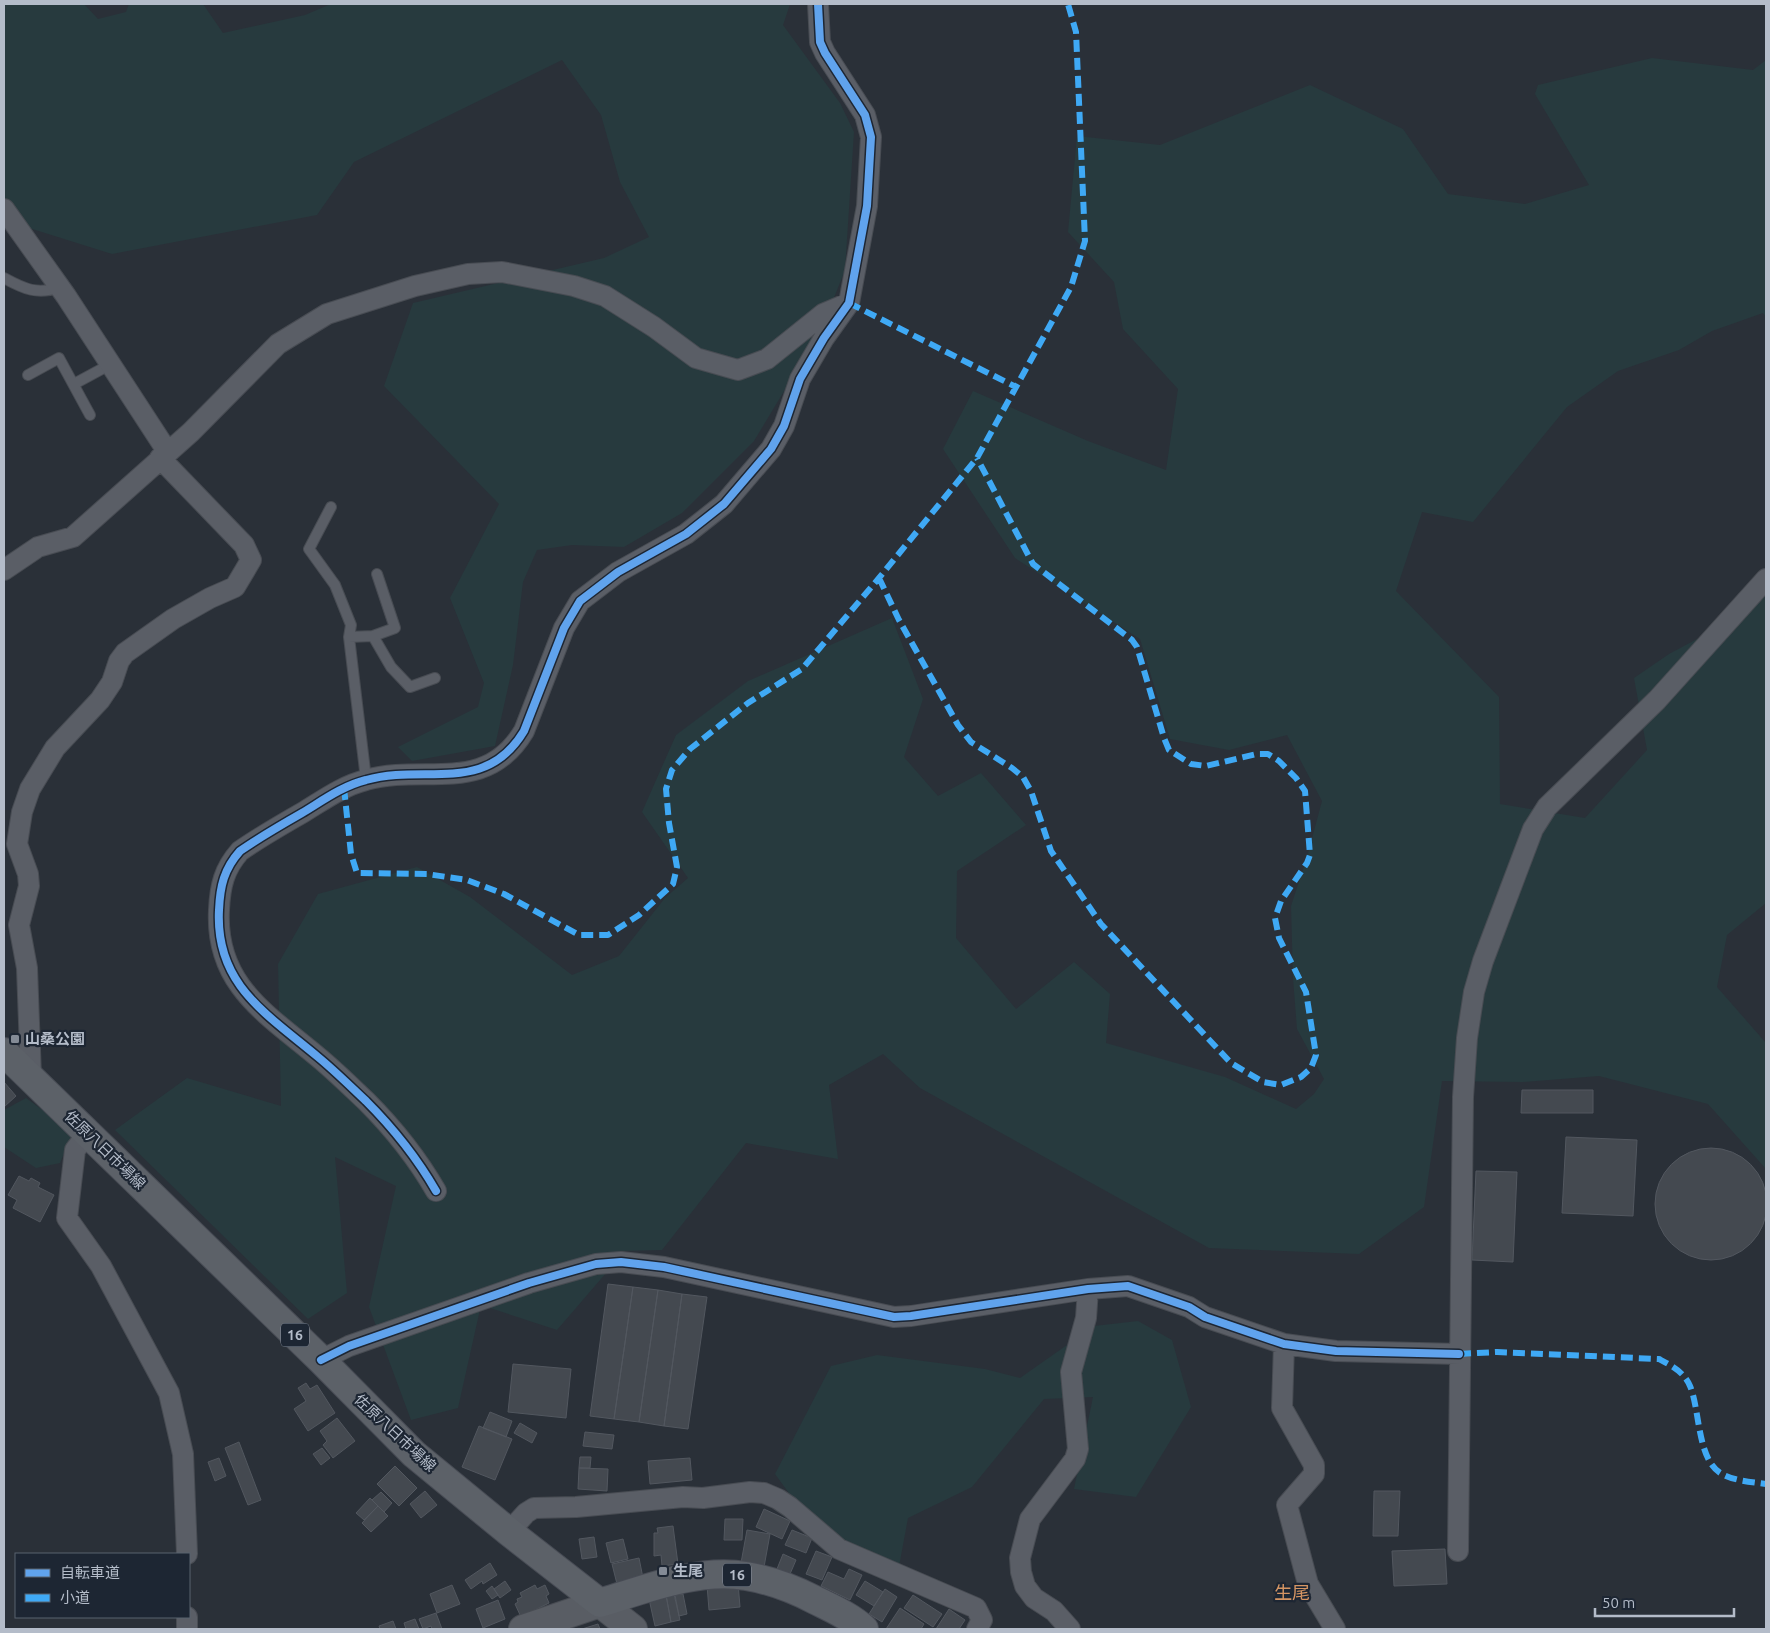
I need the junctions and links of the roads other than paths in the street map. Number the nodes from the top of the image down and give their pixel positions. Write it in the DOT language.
graph roads {
  1 [pos="818,4"];
  2 [pos="4,209"];
  3 [pos="4,278"];
  4 [pos="60,288"];
  5 [pos="849,303"];
  6 [pos="111,364"];
  7 [pos="28,375"];
  8 [pos="74,384"];
  9 [pos="90,415"];
  10 [pos="163,454"];
  11 [pos="331,507"];
  12 [pos="4,570"];
  13 [pos="377,574"];
  14 [pos="1766,579"];
  15 [pos="373,636"];
  16 [pos="349,637"];
  17 [pos="435,678"];
  18 [pos="366,780"];
  19 [pos="4,1052"];
  20 [pos="32,1077"];
  21 [pos="88,1133"];
  22 [pos="436,1191"];
  23 [pos="1088,1289"];
  24 [pos="1284,1344"];
  25 [pos="1460,1354"];
  26 [pos="321,1360"];
  27 [pos="509,1532"];
  28 [pos="1458,1551"];
  29 [pos="187,1553"];
  30 [pos="600,1603"];
  31 [pos="523,1629"];
  32 [pos="633,1629"];
  33 [pos="864,1629"];
  34 [pos="977,1629"];
  35 [pos="1070,1629"];
  36 [pos="1335,1629"];
  1 -- 5 [label="street"];
  2 -- 4 [label="street"];
  3 -- 4 [label="lane"];
  4 -- 6 [label="street"];
  5 -- 10 [label="street"];
  5 -- 18 [label="street"];
  6 -- 8 [label="lane"];
  6 -- 10 [label="street"];
  7 -- 8 [label="lane"];
  8 -- 9 [label="lane"];
  10 -- 12 [label="street"];
  10 -- 20 [label="street"];
  11 -- 16 [label="lane"];
  13 -- 15 [label="lane"];
  14 -- 25 [label="street"];
  15 -- 16 [label="lane"];
  15 -- 17 [label="lane"];
  16 -- 18 [label="lane"];
  18 -- 22 [label="street"];
  19 -- 20 [label="main road, 佐原八日市場線 / 16"];
  20 -- 21 [label="main road, 佐原八日市場線 / 16"];
  21 -- 26 [label="main road, 佐原八日市場線 / 16"];
  21 -- 29 [label="street"];
  23 -- 24 [label="street"];
  23 -- 26 [label="street"];
  23 -- 35 [label="street"];
  24 -- 25 [label="street"];
  24 -- 36 [label="street"];
  25 -- 28 [label="street"];
  26 -- 27 [label="main road, 佐原八日市場線 / 16"];
  27 -- 30 [label="main road, 佐原八日市場線 / 16"];
  27 -- 34 [label="street"];
  30 -- 31 [label="main road"];
  30 -- 32 [label="main road"];
  30 -- 33 [label="main road, 16"];
}
